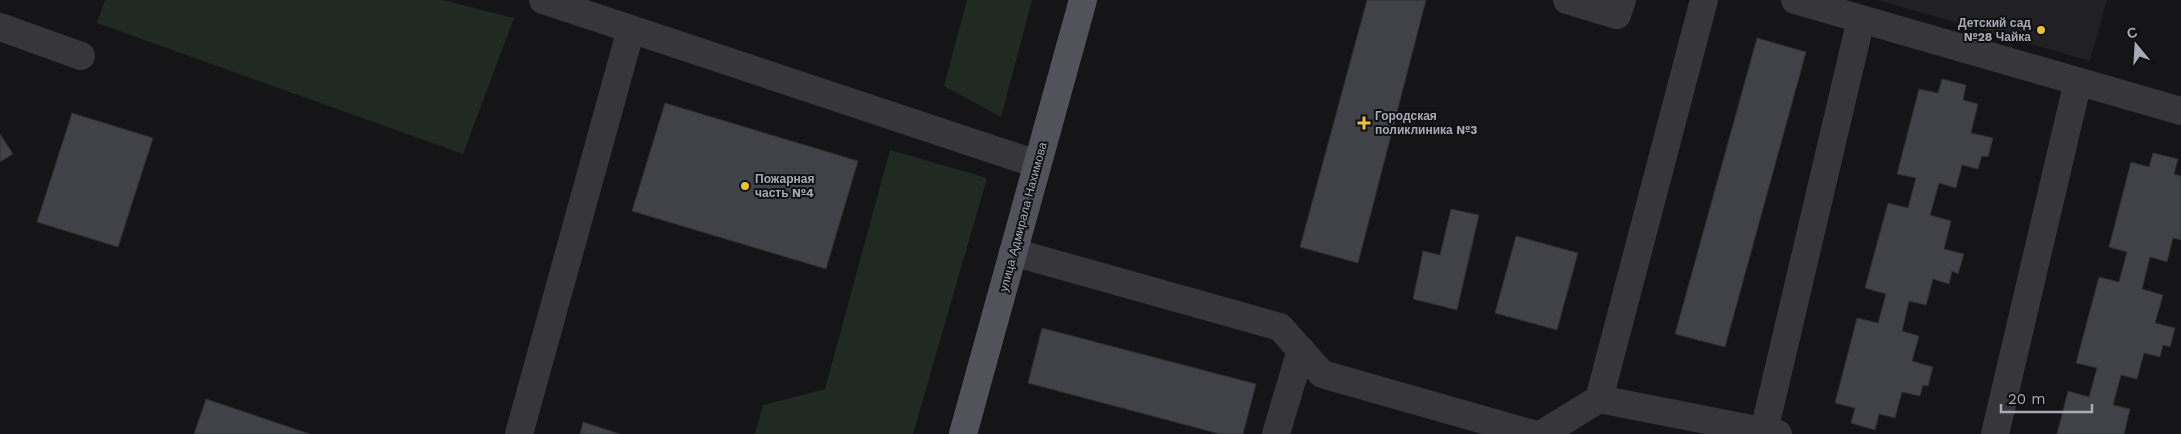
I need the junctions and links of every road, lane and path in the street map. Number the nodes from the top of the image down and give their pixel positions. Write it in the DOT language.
graph roads {
  1 [pos="543,0"];
  2 [pos="1083,0"];
  3 [pos="1567,0"];
  4 [pos="1622,0"];
  5 [pos="1704,0"];
  6 [pos="1795,0"];
  7 [pos="1861,19"];
  8 [pos="0,27"];
  9 [pos="631,29"];
  10 [pos="81,56"];
  11 [pos="2078,81"];
  12 [pos="2181,111"];
  13 [pos="1037,164"];
  14 [pos="1013,252"];
  15 [pos="1301,350"];
  16 [pos="1599,399"];
  17 [pos="1488,428"];
  18 [pos="1771,432"];
  19 [pos="519,434"];
  20 [pos="963,434"];
  21 [pos="1276,434"];
  22 [pos="1533,434"];
  23 [pos="1542,434"];
  24 [pos="1995,434"];
  1 -- 9 [label="lane"];
  2 -- 13 [label="main road, улица Адмирала Нахимова"];
  3 -- 4 [label="lane"];
  5 -- 16 [label="lane"];
  6 -- 7 [label="lane"];
  7 -- 11 [label="lane"];
  7 -- 18 [label="lane"];
  8 -- 10 [label="lane"];
  9 -- 13 [label="lane"];
  9 -- 19 [label="lane"];
  11 -- 12 [label="lane"];
  11 -- 24 [label="lane"];
  13 -- 14 [label="main road, улица Адмирала Нахимова"];
  14 -- 15 [label="lane"];
  14 -- 20 [label="main road, улица Адмирала Нахимова"];
  15 -- 17 [label="lane"];
  15 -- 21 [label="lane"];
  16 -- 18 [label="lane"];
  16 -- 23 [label="lane"];
  17 -- 22 [label="lane"];
}
